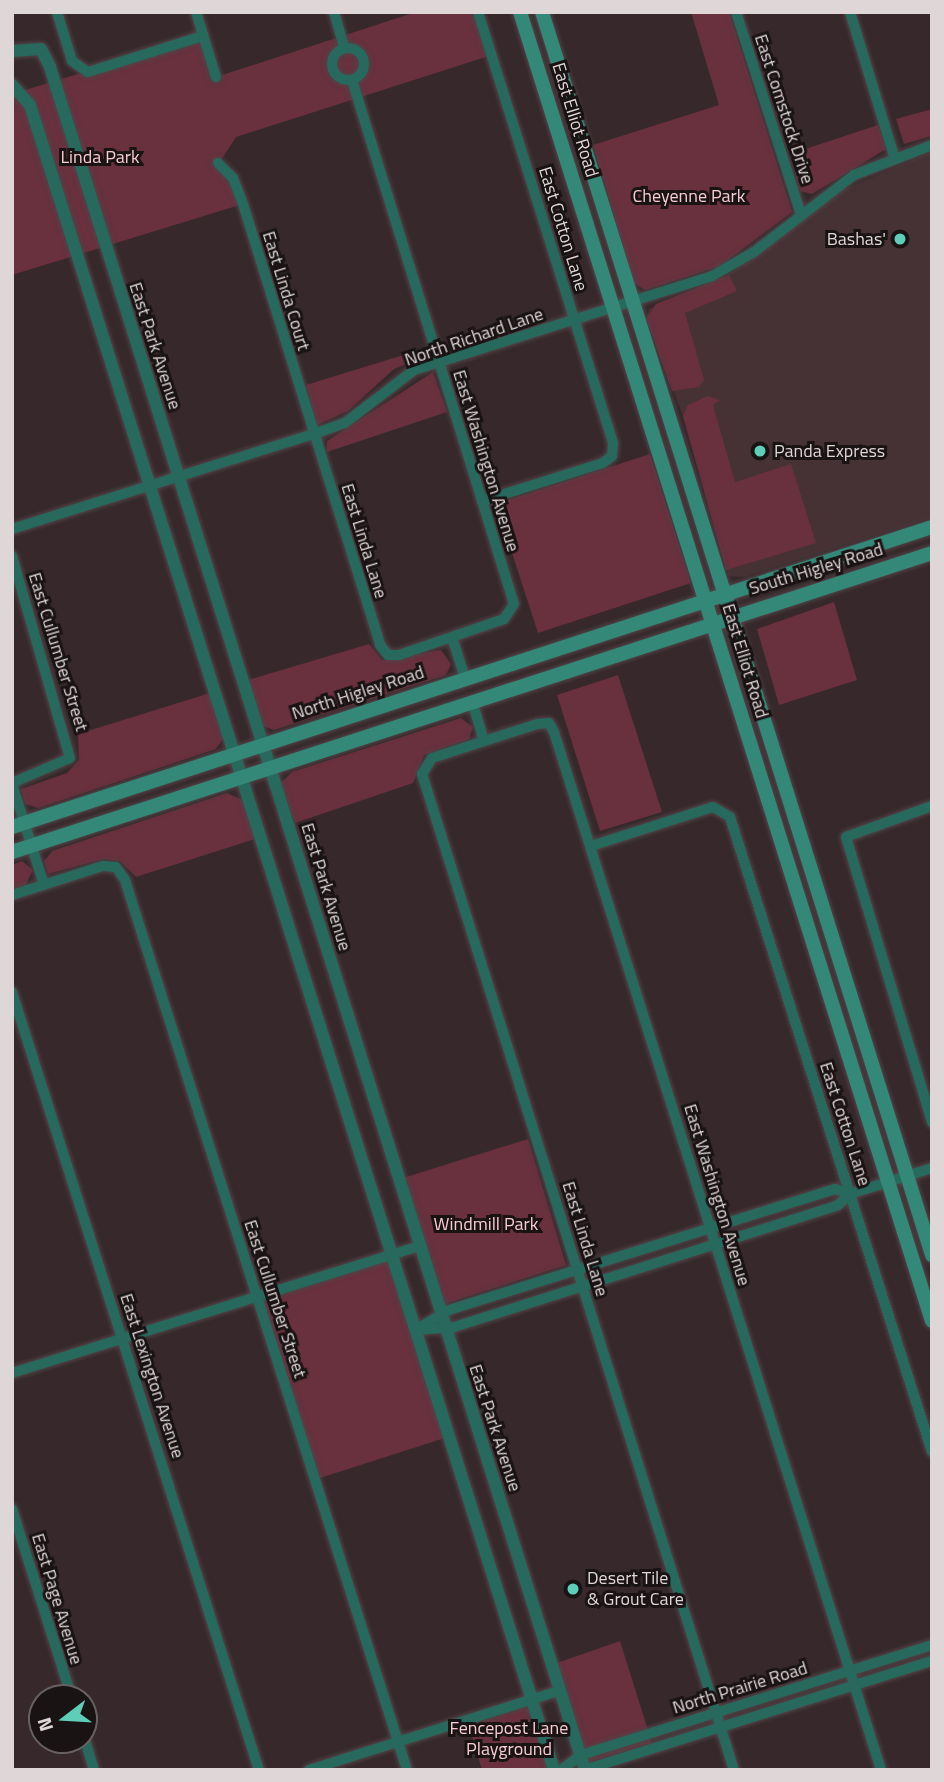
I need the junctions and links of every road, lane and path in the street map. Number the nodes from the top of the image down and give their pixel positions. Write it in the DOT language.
graph roads {
  1 [pos="57,12"];
  2 [pos="196,12"];
  3 [pos="334,12"];
  4 [pos="478,12"];
  5 [pos="520,12"];
  6 [pos="542,12"];
  7 [pos="736,12"];
  8 [pos="850,12"];
  9 [pos="203,36"];
  10 [pos="344,48"];
  11 [pos="12,51"];
  12 [pos="216,77"];
  13 [pos="352,79"];
  14 [pos="12,85"];
  15 [pos="932,145"];
  16 [pos="894,156"];
  17 [pos="219,163"];
  18 [pos="801,215"];
  19 [pos="632,302"];
  20 [pos="613,308"];
  21 [pos="575,319"];
  22 [pos="439,362"];
  23 [pos="314,434"];
  24 [pos="178,477"];
  25 [pos="150,486"];
  26 [pos="482,501"];
  27 [pos="932,527"];
  28 [pos="12,529"];
  29 [pos="932,553"];
  30 [pos="12,556"];
  31 [pos="715,596"];
  32 [pos="731,616"];
  33 [pos="713,622"];
  34 [pos="452,637"];
  35 [pos="465,678"];
  36 [pos="472,701"];
  37 [pos="484,741"];
  38 [pos="263,744"];
  39 [pos="234,754"];
  40 [pos="270,767"];
  41 [pos="241,777"];
  42 [pos="12,783"];
  43 [pos="932,806"];
  44 [pos="18,825"];
  45 [pos="32,846"];
  46 [pos="591,846"];
  47 [pos="12,852"];
  48 [pos="44,885"];
  49 [pos="12,895"];
  50 [pos="12,992"];
  51 [pos="932,1122"];
  52 [pos="932,1168"];
  53 [pos="898,1179"];
  54 [pos="850,1194"];
  55 [pos="711,1229"];
  56 [pos="716,1243"];
  57 [pos="419,1246"];
  58 [pos="392,1255"];
  59 [pos="932,1255"];
  60 [pos="579,1270"];
  61 [pos="583,1285"];
  62 [pos="258,1296"];
  63 [pos="440,1312"];
  64 [pos="932,1321"];
  65 [pos="446,1329"];
  66 [pos="415,1330"];
  67 [pos="124,1338"];
  68 [pos="12,1373"];
  69 [pos="932,1452"];
  70 [pos="12,1509"];
  71 [pos="932,1645"];
  72 [pos="932,1661"];
  73 [pos="853,1677"];
  74 [pos="68,1684"];
  75 [pos="561,1690"];
  76 [pos="531,1700"];
  77 [pos="719,1720"];
  78 [pos="398,1742"];
  79 [pos="584,1766"];
  80 [pos="259,1770"];
  81 [pos="309,1770"];
  82 [pos="407,1770"];
  83 [pos="554,1770"];
  84 [pos="561,1770"];
  85 [pos="734,1770"];
  86 [pos="881,1770"];
  1 -- 9 [label="street"];
  2 -- 9 [label="street"];
  3 -- 10 [label="street, East Washington Avenue"];
  4 -- 21 [label="street, East Cotton Lane"];
  5 -- 20 [label="main road, East Elliot Road"];
  6 -- 19 [label="main road, East Elliot Road"];
  7 -- 18 [label="street, East Comstock Drive"];
  8 -- 16 [label="street"];
  9 -- 12 [label="street"];
  10 -- 13 [label="street, East Washington Avenue"];
  10 -- 13 [label="street, East Washington Avenue"];
  11 -- 24 [label="street, East Park Avenue"];
  13 -- 22 [label="street, East Washington Avenue"];
  14 -- 25 [label="street"];
  15 -- 16 [label="street, North Richard Lane"];
  16 -- 18 [label="street, North Richard Lane"];
  17 -- 23 [label="street, East Linda Court"];
  18 -- 19 [label="street, North Richard Lane"];
  19 -- 20 [label="street, North Richard Lane"];
  19 -- 31 [label="main road, East Elliot Road"];
  20 -- 21 [label="street, North Richard Lane"];
  20 -- 31 [label="main road, East Elliot Road"];
  21 -- 22 [label="street, North Richard Lane"];
  21 -- 26 [label="street, East Cotton Lane"];
  22 -- 23 [label="street, North Richard Lane"];
  22 -- 26 [label="street, East Washington Avenue"];
  23 -- 24 [label="street, North Richard Lane"];
  23 -- 34 [label="street, East Linda Lane"];
  24 -- 25 [label="street, North Richard Lane"];
  24 -- 38 [label="street, East Park Avenue"];
  25 -- 28 [label="street, North Richard Lane"];
  25 -- 39 [label="street"];
  26 -- 34 [label="street, East Washington Avenue"];
  27 -- 31 [label="main road, South Higley Road"];
  29 -- 32 [label="main road, South Higley Road"];
  30 -- 42 [label="street, East Cullumber Street"];
  31 -- 32 [label="main road, East Elliot Road"];
  31 -- 33 [label="main road, East Elliot Road"];
  31 -- 35 [label="main road, North Higley Road"];
  32 -- 33 [label="main road, South Higley Road"];
  32 -- 53 [label="main road, East Elliot Road"];
  33 -- 36 [label="main road"];
  33 -- 53 [label="main road, East Elliot Road"];
  34 -- 35 [label="street"];
  35 -- 38 [label="main road, North Higley Road"];
  36 -- 37 [label="street"];
  36 -- 40 [label="main road"];
  37 -- 46 [label="street, East Washington Avenue"];
  37 -- 60 [label="street, East Linda Lane"];
  38 -- 39 [label="main road, North Higley Road"];
  38 -- 40 [label="street, East Park Avenue"];
  39 -- 41 [label="street"];
  39 -- 44 [label="main road, North Higley Road"];
  40 -- 41 [label="main road"];
  40 -- 57 [label="street, East Park Avenue"];
  41 -- 45 [label="main road"];
  41 -- 58 [label="street"];
  42 -- 44 [label="street"];
  43 -- 51 [label="street"];
  44 -- 45 [label="street"];
  45 -- 47 [label="main road"];
  45 -- 48 [label="street"];
  46 -- 54 [label="street, East Cotton Lane"];
  46 -- 55 [label="street, East Washington Avenue"];
  48 -- 49 [label="street"];
  48 -- 62 [label="street, East Cullumber Street"];
  50 -- 67 [label="street, East Lexington Avenue"];
  52 -- 53 [label="street"];
  53 -- 54 [label="street"];
  53 -- 59 [label="main road, East Elliot Road"];
  53 -- 64 [label="main road, East Elliot Road"];
  54 -- 55 [label="street"];
  54 -- 56 [label="street"];
  54 -- 69 [label="street, East Cotton Lane"];
  55 -- 56 [label="street, East Washington Avenue"];
  55 -- 60 [label="street"];
  56 -- 61 [label="street"];
  56 -- 73 [label="street, East Washington Avenue"];
  57 -- 58 [label="street"];
  57 -- 63 [label="street, East Park Avenue"];
  58 -- 62 [label="street"];
  58 -- 66 [label="street"];
  60 -- 61 [label="street, East Linda Lane"];
  60 -- 63 [label="street"];
  61 -- 65 [label="street"];
  61 -- 77 [label="street, East Linda Lane"];
  62 -- 67 [label="street"];
  62 -- 78 [label="street, East Cullumber Street"];
  63 -- 65 [label="street, East Park Avenue"];
  63 -- 66 [label="street"];
  65 -- 66 [label="street"];
  65 -- 75 [label="street, East Park Avenue"];
  66 -- 76 [label="street"];
  67 -- 68 [label="street"];
  67 -- 80 [label="street, East Lexington Avenue"];
  70 -- 74 [label="street, East Page Avenue"];
  71 -- 73 [label="street, North Prairie Road"];
  72 -- 73 [label="street, North Prairie Road"];
  73 -- 77 [label="street, North Prairie Road"];
  73 -- 77 [label="street, North Prairie Road"];
  73 -- 86 [label="street, East Washington Avenue"];
  75 -- 76 [label="street"];
  75 -- 79 [label="street, East Park Avenue"];
  76 -- 78 [label="street"];
  76 -- 83 [label="street"];
  77 -- 79 [label="street, North Prairie Road"];
  77 -- 79 [label="street, North Prairie Road"];
  77 -- 85 [label="street"];
  78 -- 81 [label="street"];
  78 -- 82 [label="street, East Cullumber Street"];
  79 -- 84 [label="street, North Prairie Road"];
}
